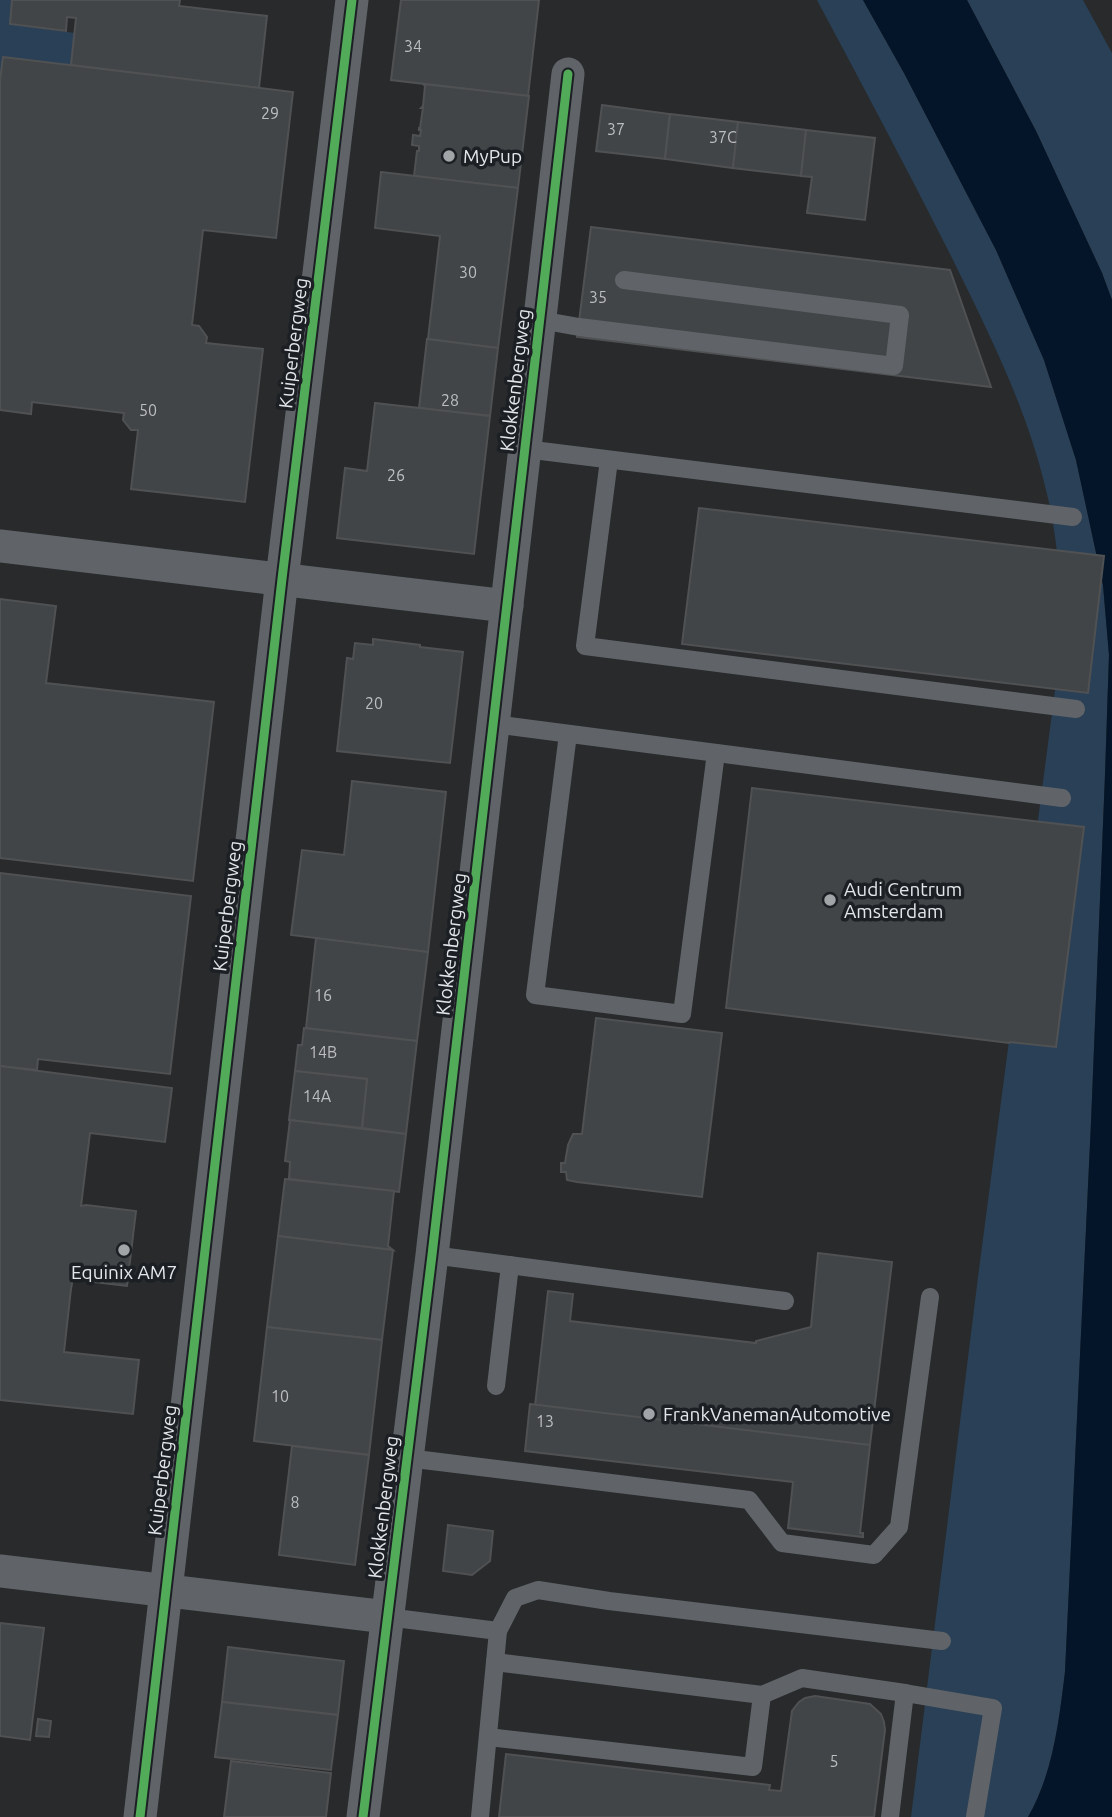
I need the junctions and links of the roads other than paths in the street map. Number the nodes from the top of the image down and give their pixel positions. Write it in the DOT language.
graph roads {
  1 [pos="352,0"];
  2 [pos="568,74"];
  3 [pos="624,280"];
  4 [pos="540,320"];
  5 [pos="525,449"];
  6 [pos="609,460"];
  7 [pos="1073,517"];
  8 [pos="0,546"];
  9 [pos="282,579"];
  10 [pos="507,606"];
  11 [pos="1076,709"];
  12 [pos="494,724"];
  13 [pos="568,734"];
  14 [pos="716,753"];
  15 [pos="1062,798"];
  16 [pos="432,1255"];
  17 [pos="510,1265"];
  18 [pos="930,1297"];
  19 [pos="785,1301"];
  20 [pos="496,1386"];
  21 [pos="407,1458"];
  22 [pos="0,1571"];
  23 [pos="166,1591"];
  24 [pos="387,1617"];
  25 [pos="498,1631"];
  26 [pos="942,1641"];
  27 [pos="495,1662"];
  28 [pos="905,1693"];
  29 [pos="762,1695"];
  30 [pos="488,1737"];
  31 [pos="140,1817"];
  32 [pos="363,1817"];
  33 [pos="480,1817"];
  34 [pos="890,1817"];
  35 [pos="975,1817"];
  1 -- 9 [label="street, Kuiperbergweg"];
  2 -- 4 [label="street, Klokkenbergweg"];
  3 -- 4 [label="lane"];
  4 -- 5 [label="street, Klokkenbergweg"];
  5 -- 6 [label="lane"];
  5 -- 10 [label="street, Klokkenbergweg"];
  6 -- 7 [label="lane"];
  6 -- 11 [label="lane"];
  8 -- 9 [label="street"];
  9 -- 10 [label="street"];
  9 -- 23 [label="street, Kuiperbergweg"];
  10 -- 12 [label="street, Klokkenbergweg"];
  12 -- 13 [label="lane"];
  12 -- 16 [label="street, Klokkenbergweg"];
  13 -- 14 [label="lane"];
  13 -- 14 [label="lane"];
  14 -- 15 [label="lane"];
  16 -- 17 [label="lane"];
  16 -- 21 [label="street, Klokkenbergweg"];
  17 -- 19 [label="lane"];
  17 -- 20 [label="lane"];
  18 -- 21 [label="lane"];
  21 -- 24 [label="street, Klokkenbergweg"];
  22 -- 23 [label="street"];
  23 -- 24 [label="street"];
  23 -- 31 [label="street, Kuiperbergweg"];
  24 -- 25 [label="lane"];
  24 -- 32 [label="street, Klokkenbergweg"];
  25 -- 26 [label="lane"];
  25 -- 27 [label="lane"];
  27 -- 29 [label="lane"];
  27 -- 30 [label="lane"];
  28 -- 29 [label="lane"];
  28 -- 34 [label="lane"];
  28 -- 35 [label="lane"];
  29 -- 30 [label="lane"];
  30 -- 33 [label="lane"];
}
